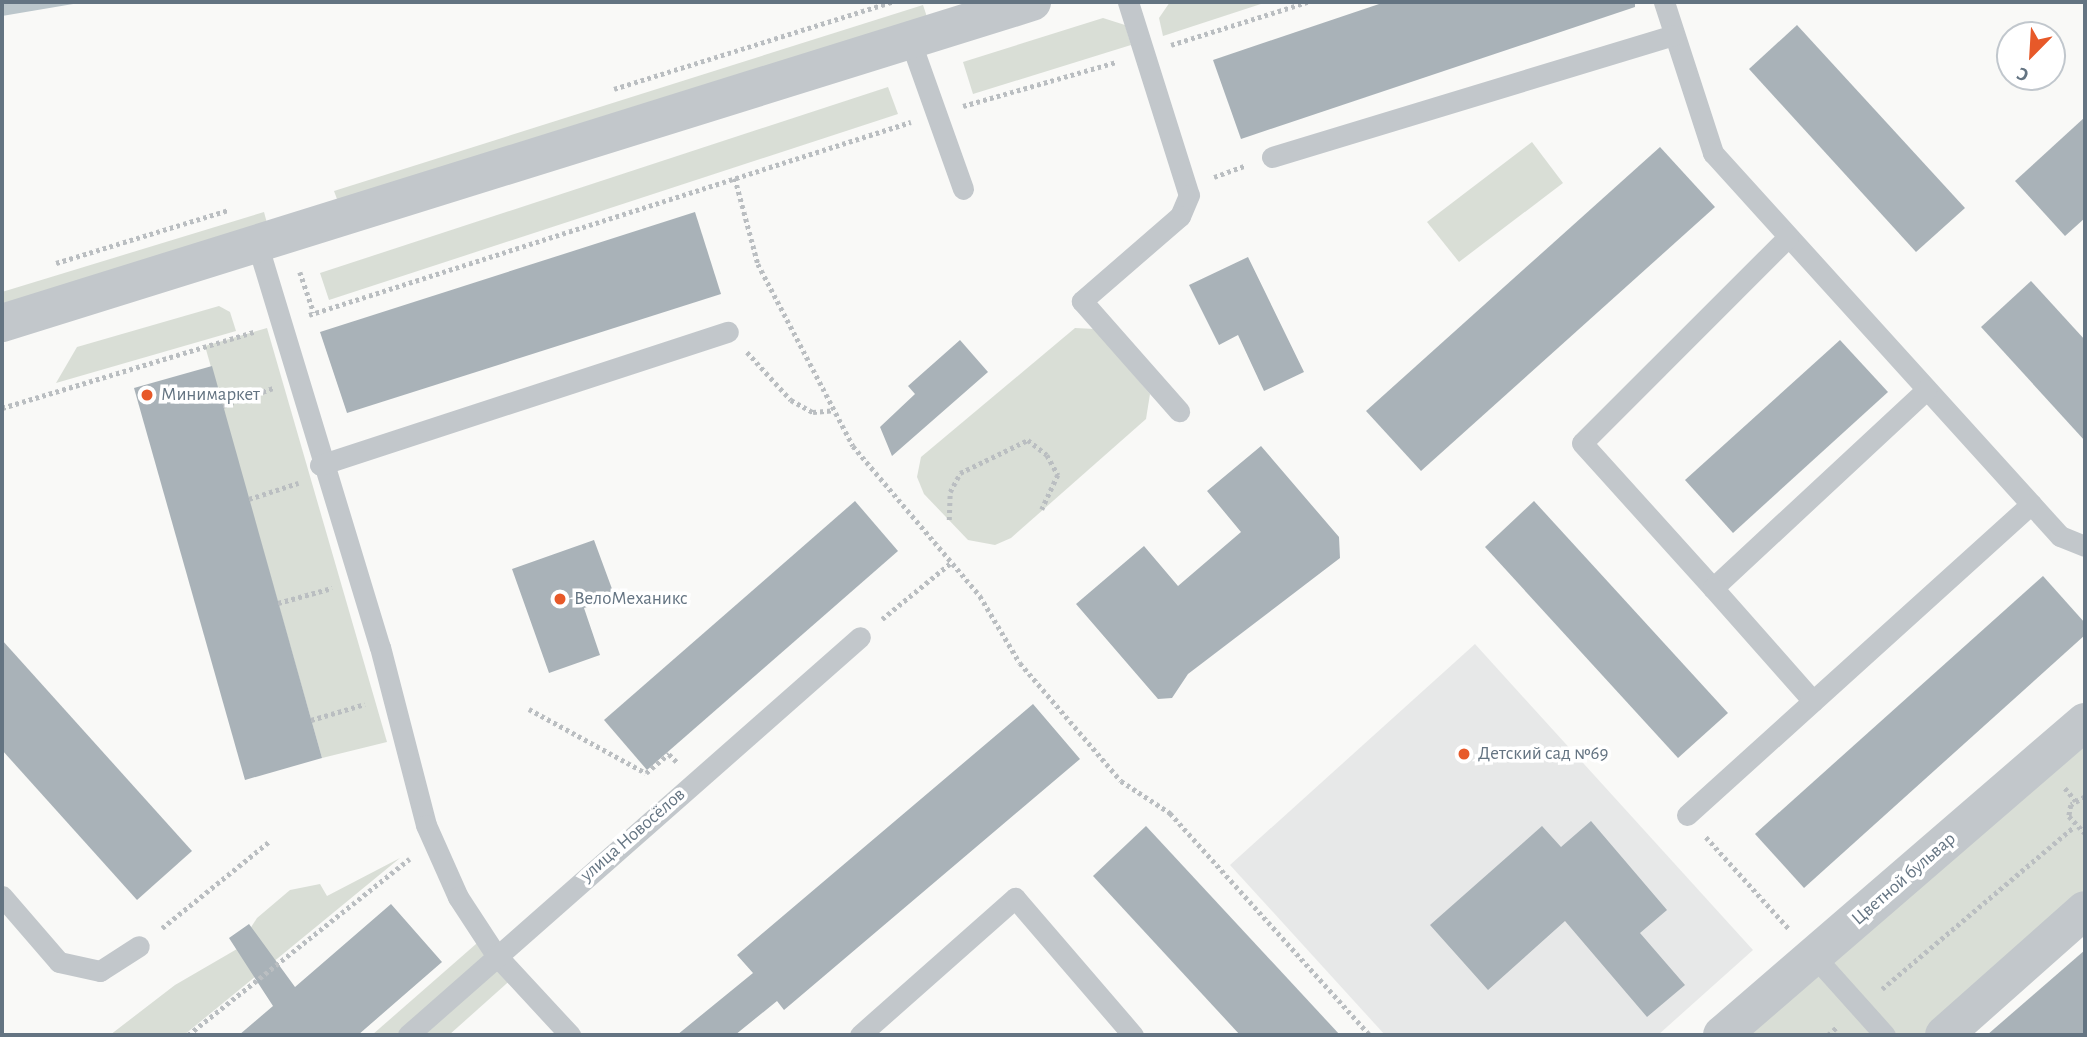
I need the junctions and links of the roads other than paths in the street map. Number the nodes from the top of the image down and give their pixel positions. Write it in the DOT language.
graph roads {
  1 [pos="1032,2"];
  2 [pos="1128,2"];
  3 [pos="1664,2"];
  4 [pos="1673,35"];
  5 [pos="910,40"];
  6 [pos="1272,157"];
  7 [pos="963,189"];
  8 [pos="1788,237"];
  9 [pos="257,243"];
  10 [pos="2,323"];
  11 [pos="728,332"];
  12 [pos="1926,390"];
  13 [pos="1179,411"];
  14 [pos="316,472"];
  15 [pos="2031,504"];
  16 [pos="2085,546"];
  17 [pos="1713,588"];
  18 [pos="860,636"];
  19 [pos="1813,701"];
  20 [pos="2085,722"];
  21 [pos="1687,815"];
  22 [pos="2,896"];
  23 [pos="2085,910"];
  24 [pos="139,946"];
  25 [pos="496,955"];
  26 [pos="1814,956"];
  27 [pos="408,1035"];
  28 [pos="570,1035"];
  29 [pos="860,1035"];
  30 [pos="1133,1035"];
  31 [pos="1722,1035"];
  32 [pos="1885,1035"];
  33 [pos="1944,1035"];
  1 -- 5 [label="street"];
  2 -- 13 [label="lane"];
  3 -- 4 [label="lane"];
  4 -- 6 [label="lane"];
  4 -- 8 [label="lane"];
  5 -- 7 [label="lane"];
  5 -- 9 [label="street"];
  8 -- 12 [label="lane"];
  8 -- 17 [label="lane"];
  9 -- 10 [label="street"];
  9 -- 14 [label="lane"];
  11 -- 14 [label="lane"];
  12 -- 15 [label="lane"];
  12 -- 17 [label="lane"];
  14 -- 25 [label="lane"];
  15 -- 16 [label="lane"];
  15 -- 19 [label="lane"];
  17 -- 19 [label="lane"];
  18 -- 25 [label="lane, улица Новосёлов"];
  19 -- 21 [label="lane"];
  20 -- 26 [label="street, Цветной бульвар"];
  22 -- 24 [label="lane"];
  23 -- 33 [label="street"];
  25 -- 27 [label="lane, улица Новосёлов"];
  25 -- 28 [label="lane"];
  26 -- 31 [label="street, Цветной бульвар"];
  26 -- 32 [label="lane"];
  29 -- 30 [label="lane"];
}
